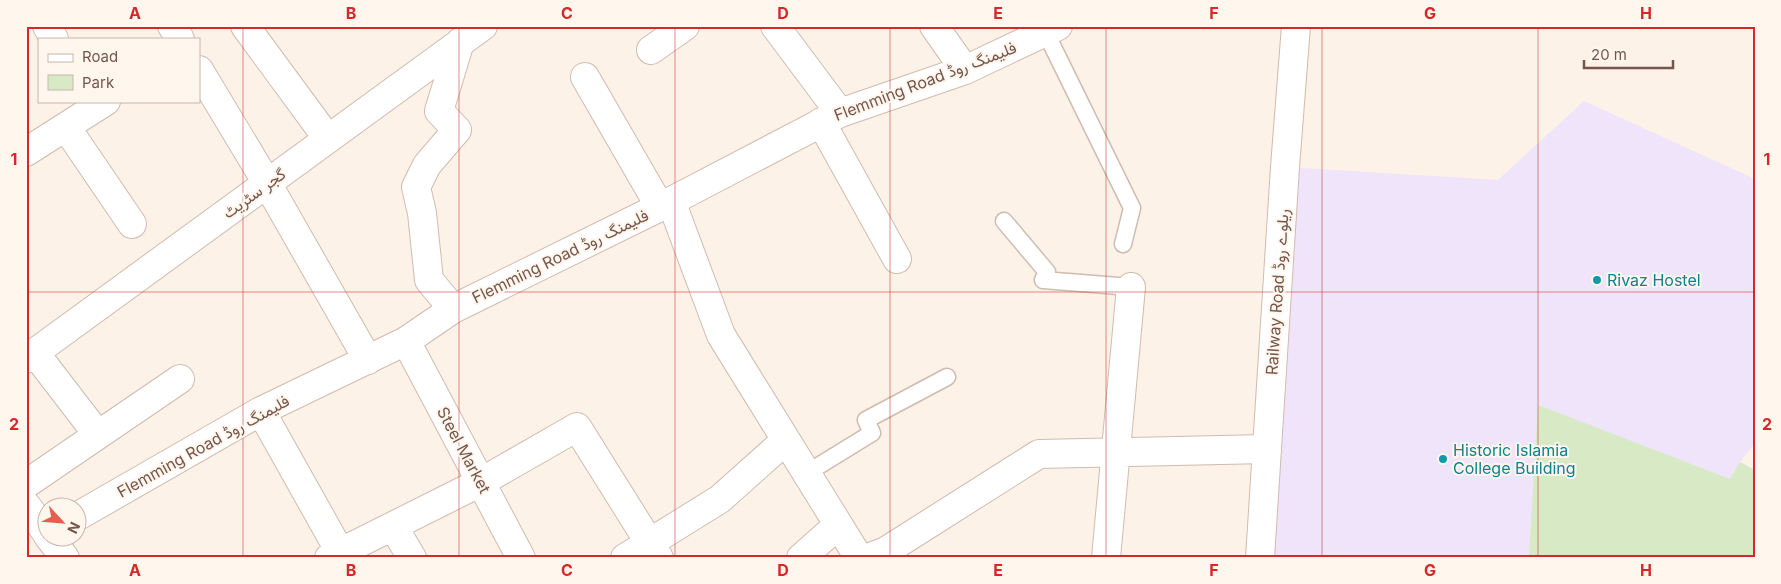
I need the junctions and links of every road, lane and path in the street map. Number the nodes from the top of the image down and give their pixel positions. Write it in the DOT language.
graph roads {
  1 [pos="47,26"];
  2 [pos="172,26"];
  3 [pos="245,26"];
  4 [pos="482,26"];
  5 [pos="685,26"];
  6 [pos="775,26"];
  7 [pos="934,26"];
  8 [pos="1296,26"];
  9 [pos="1052,30"];
  10 [pos="53,38"];
  11 [pos="179,38"];
  12 [pos="460,42"];
  13 [pos="651,50"];
  14 [pos="965,70"];
  15 [pos="200,72"];
  16 [pos="585,77"];
  17 [pos="98,103"];
  18 [pos="831,117"];
  19 [pos="66,127"];
  20 [pos="328,139"];
  21 [pos="26,152"];
  22 [pos="267,183"];
  23 [pos="665,204"];
  24 [pos="1004,221"];
  25 [pos="132,224"];
  26 [pos="1123,244"];
  27 [pos="897,259"];
  28 [pos="1130,287"];
  29 [pos="453,309"];
  30 [pos="406,341"];
  31 [pos="31,356"];
  32 [pos="368,360"];
  33 [pos="947,377"];
  34 [pos="180,379"];
  35 [pos="261,411"];
  36 [pos="98,435"];
  37 [pos="786,440"];
  38 [pos="1267,449"];
  39 [pos="1115,451"];
  40 [pos="807,474"];
  41 [pos="481,482"];
  42 [pos="26,484"];
  43 [pos="26,505"];
  44 [pos="88,510"];
  45 [pos="838,525"];
  46 [pos="38,526"];
  47 [pos="393,526"];
  48 [pos="54,546"];
  49 [pos="655,551"];
  50 [pos="334,555"];
  51 [pos="65,558"];
  52 [pos="412,558"];
  53 [pos="521,558"];
  54 [pos="625,558"];
  55 [pos="801,558"];
  56 [pos="859,558"];
  57 [pos="868,558"];
  58 [pos="1106,558"];
  59 [pos="1260,558"];
  1 -- 10 [label="street"];
  2 -- 11 [label="street"];
  3 -- 20 [label="street"];
  4 -- 12 [label="street, گجر سٹریٹ"];
  5 -- 13 [label="street"];
  6 -- 18 [label="street"];
  7 -- 14 [label="street"];
  8 -- 38 [label="street, Railway Road ریلوے روڈ"];
  9 -- 14 [label="street, Flemming Road فلیمنگ روڈ"];
  9 -- 26 [label="lane"];
  12 -- 20 [label="street, گجر سٹریٹ"];
  12 -- 29 [label="street"];
  14 -- 18 [label="street, Flemming Road فلیمنگ روڈ"];
  15 -- 22 [label="street"];
  16 -- 23 [label="street"];
  17 -- 19 [label="street"];
  18 -- 23 [label="street, Flemming Road فلیمنگ روڈ"];
  18 -- 27 [label="street"];
  19 -- 21 [label="street"];
  19 -- 25 [label="street"];
  20 -- 22 [label="street, گجر سٹریٹ"];
  22 -- 31 [label="street, گجر سٹریٹ"];
  22 -- 32 [label="street"];
  23 -- 29 [label="street, Flemming Road فلیمنگ روڈ"];
  23 -- 37 [label="street"];
  24 -- 28 [label="lane"];
  28 -- 39 [label="street"];
  29 -- 30 [label="street, Flemming Road فلیمنگ روڈ"];
  30 -- 32 [label="street, Flemming Road فلیمنگ روڈ"];
  30 -- 41 [label="street, Steel Market"];
  31 -- 36 [label="street"];
  32 -- 35 [label="street, Flemming Road فلیمنگ روڈ"];
  33 -- 40 [label="lane"];
  34 -- 36 [label="street"];
  35 -- 44 [label="street, Flemming Road فلیمنگ روڈ"];
  35 -- 50 [label="street"];
  36 -- 42 [label="street"];
  37 -- 40 [label="street"];
  37 -- 49 [label="street"];
  38 -- 39 [label="street"];
  38 -- 59 [label="street, Railway Road ریلوے روڈ"];
  39 -- 57 [label="street"];
  39 -- 58 [label="street"];
  40 -- 45 [label="street"];
  41 -- 47 [label="street"];
  41 -- 49 [label="street"];
  41 -- 53 [label="street, Steel Market"];
  43 -- 46 [label="street"];
  45 -- 55 [label="street"];
  45 -- 56 [label="street"];
  47 -- 50 [label="street"];
  47 -- 52 [label="street"];
  48 -- 51 [label="street"];
  49 -- 54 [label="street"];
}
